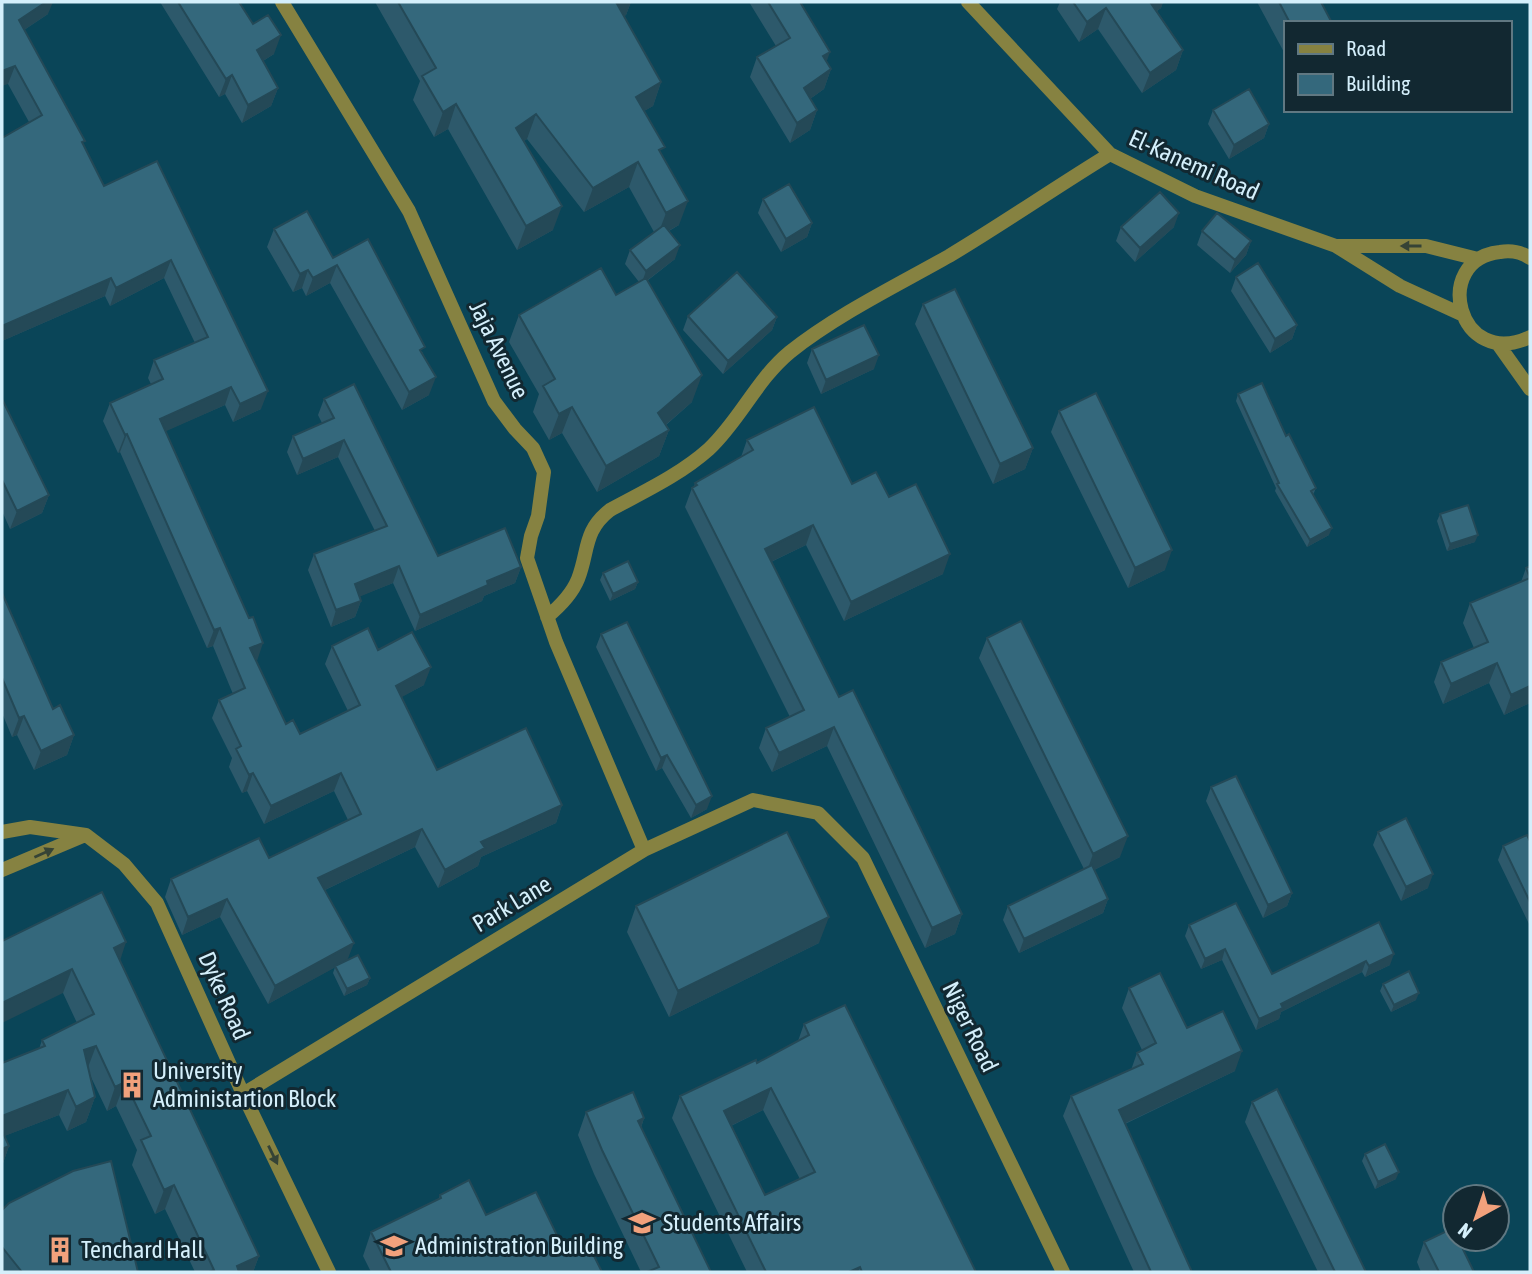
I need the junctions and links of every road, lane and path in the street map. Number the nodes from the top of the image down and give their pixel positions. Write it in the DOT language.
graph roads {
  1 [pos="282,2"];
  2 [pos="968,2"];
  3 [pos="1110,154"];
  4 [pos="1336,246"];
  5 [pos="1530,258"];
  6 [pos="1478,259"];
  7 [pos="1461,314"];
  8 [pos="1530,337"];
  9 [pos="1498,344"];
  10 [pos="1530,389"];
  11 [pos="547,617"];
  12 [pos="818,813"];
  13 [pos="2,832"];
  14 [pos="86,835"];
  15 [pos="644,850"];
  16 [pos="2,870"];
  17 [pos="243,1094"];
  18 [pos="329,1272"];
  19 [pos="1063,1272"];
  1 -- 11 [label="street, Jaja Avenue"];
  2 -- 3 [label="street, El-Kanemi Road"];
  3 -- 4 [label="street, El-Kanemi Road"];
  3 -- 11 [label="street"];
  6 -- 4 [label="street, El-Kanemi Road, one-way"];
  4 -- 7 [label="street, El-Kanemi Road"];
  5 -- 6 [label="street"];
  6 -- 7 [label="street"];
  7 -- 9 [label="street"];
  8 -- 9 [label="street"];
  9 -- 10 [label="street"];
  11 -- 15 [label="street, Jaja Avenue"];
  12 -- 15 [label="street, Park Lane"];
  12 -- 19 [label="street, Niger Road"];
  13 -- 14 [label="street, Dyke Road"];
  16 -- 14 [label="street, one-way"];
  14 -- 17 [label="street, Dyke Road"];
  15 -- 17 [label="street, Park Lane"];
  17 -- 18 [label="street, Dyke Road, one-way"];
}
